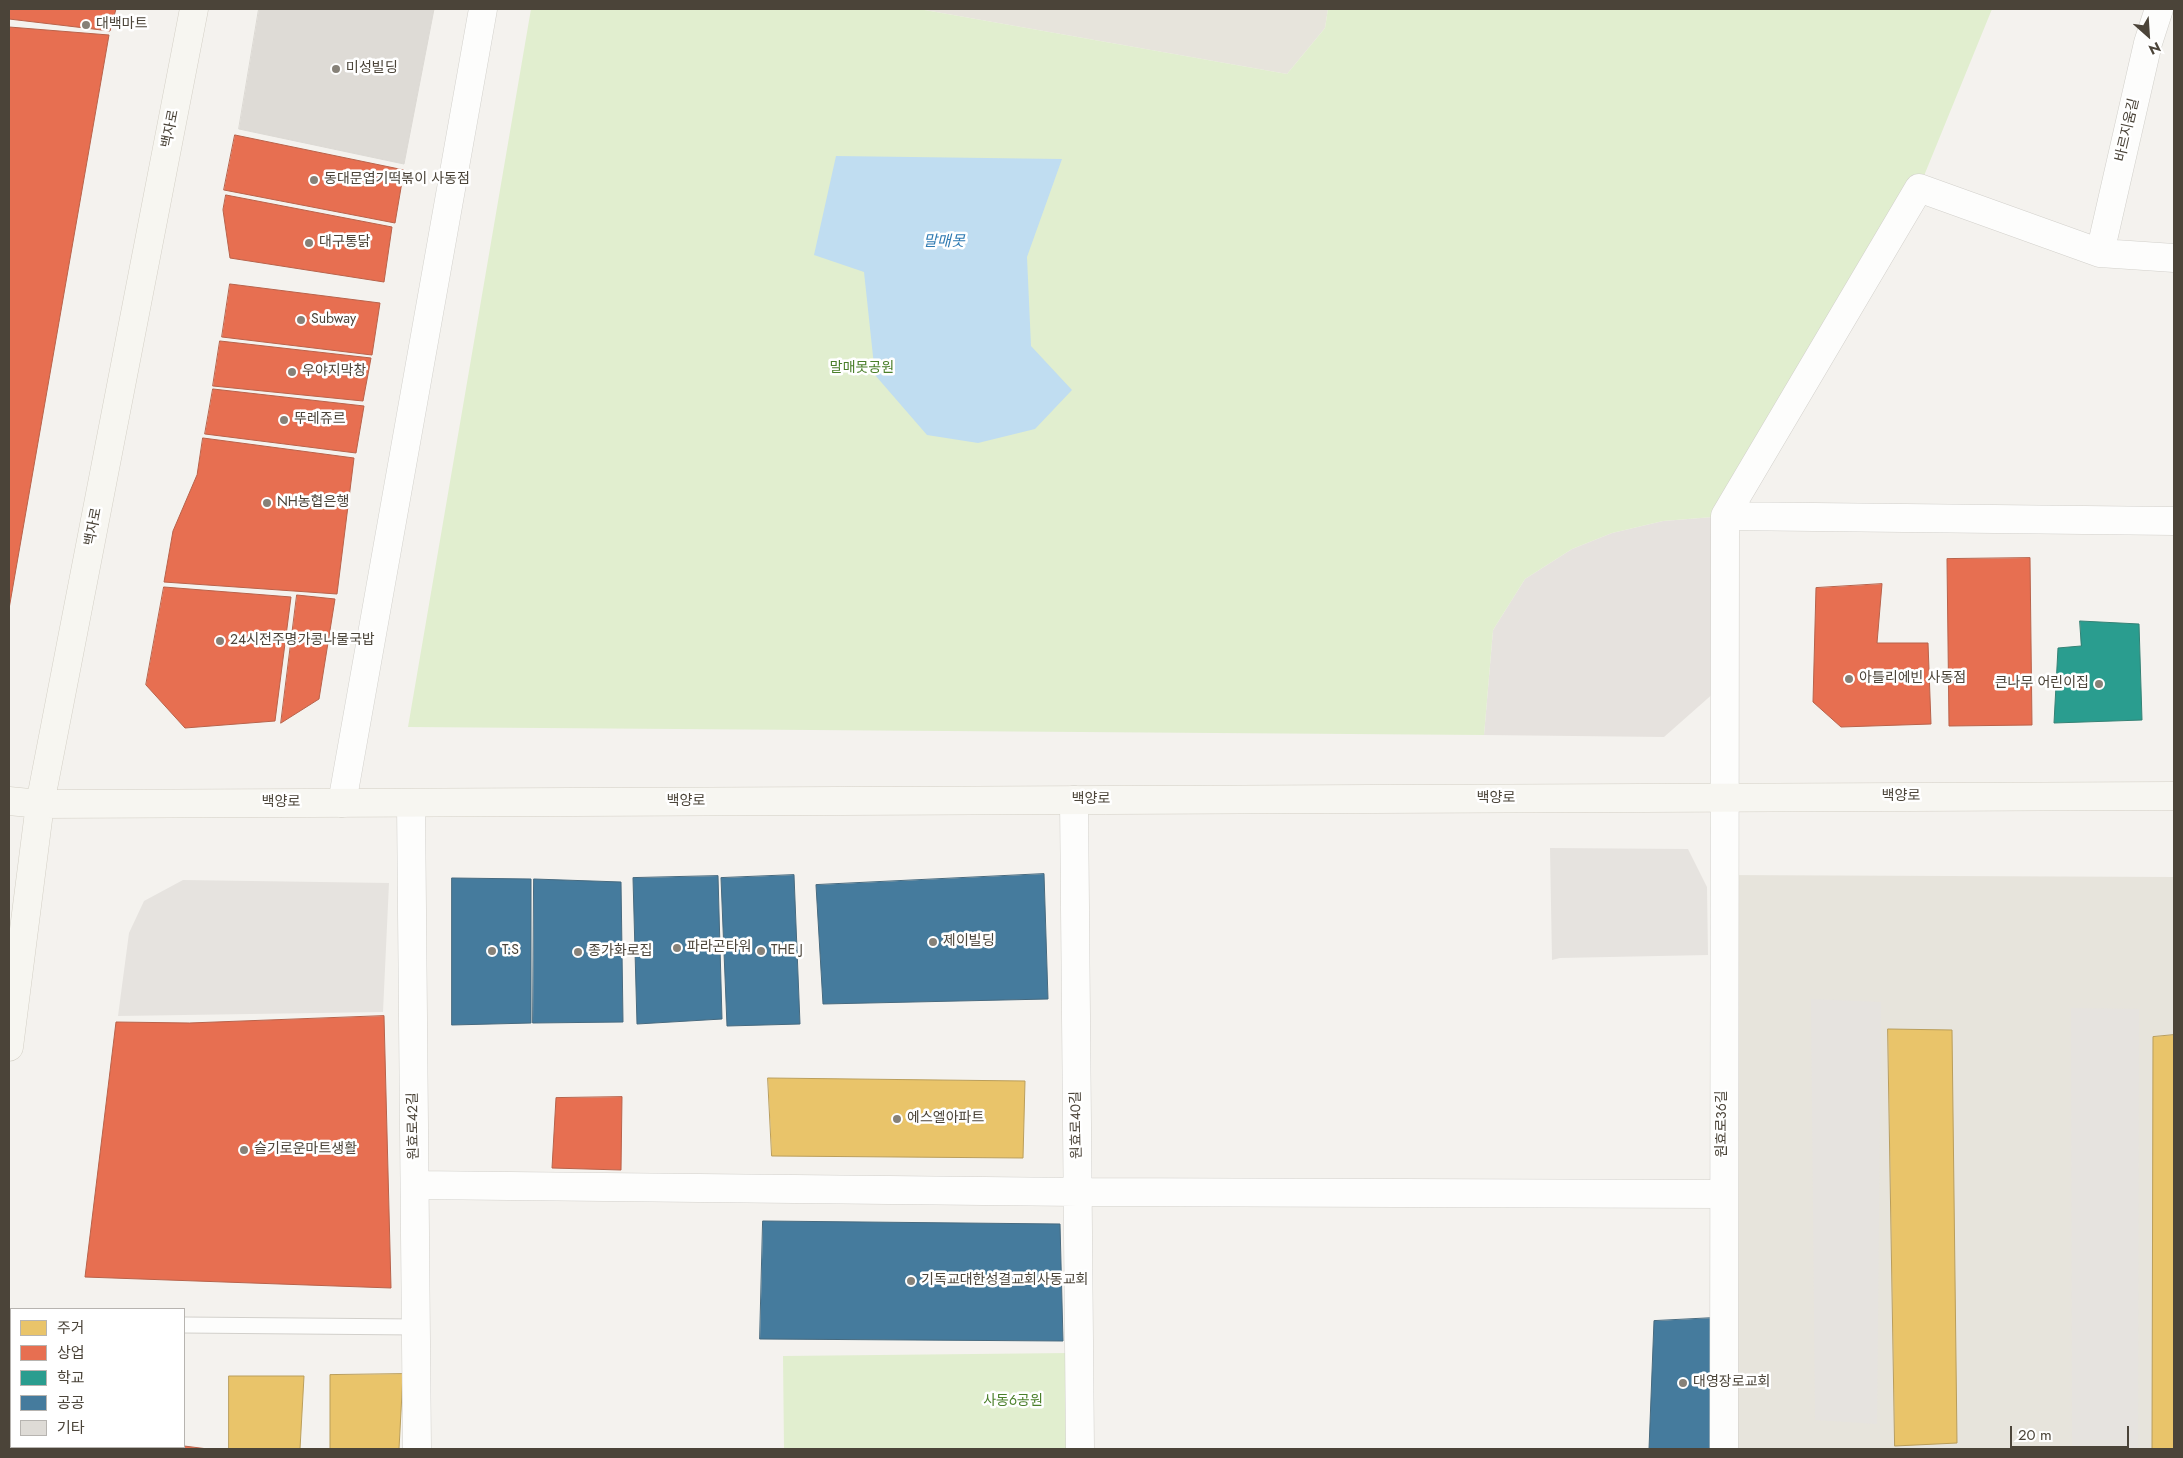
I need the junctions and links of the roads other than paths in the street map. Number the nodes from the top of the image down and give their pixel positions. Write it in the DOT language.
graph roads {
  1 [pos="194,9"];
  2 [pos="482,9"];
  3 [pos="2159,9"];
  4 [pos="2100,253"];
  5 [pos="2174,258"];
  6 [pos="1725,516"];
  7 [pos="2174,521"];
  8 [pos="2174,796"];
  9 [pos="1723,798"];
  10 [pos="1074,800"];
  11 [pos="9,802"];
  12 [pos="342,803"];
  13 [pos="411,803"];
  14 [pos="40,804"];
  15 [pos="27,902"];
  16 [pos="9,922"];
  17 [pos="9,1047"];
  18 [pos="415,1185"];
  19 [pos="1078,1192"];
  20 [pos="1723,1194"];
  21 [pos="185,1325"];
  22 [pos="416,1328"];
  23 [pos="417,1449"];
  24 [pos="1080,1449"];
  25 [pos="1724,1449"];
  1 -- 14 [label="street, 백자로"];
  2 -- 12 [label="street"];
  3 -- 4 [label="street, 바르지움길"];
  4 -- 5 [label="street"];
  4 -- 6 [label="street"];
  6 -- 7 [label="street"];
  6 -- 9 [label="street, 원효로36길"];
  8 -- 9 [label="street, 백양로"];
  9 -- 10 [label="street, 백양로"];
  9 -- 20 [label="street, 원효로36길"];
  10 -- 13 [label="street, 백양로"];
  10 -- 19 [label="street, 원효로40길"];
  11 -- 14 [label="street, 백양로"];
  12 -- 13 [label="street, 백양로"];
  12 -- 14 [label="street, 백양로"];
  13 -- 18 [label="street, 원효로42길"];
  14 -- 15 [label="street, 백자로"];
  15 -- 16 [label="lane"];
  15 -- 17 [label="street, 백자로"];
  18 -- 19 [label="street"];
  18 -- 22 [label="street, 원효로42길"];
  19 -- 20 [label="street"];
  19 -- 24 [label="street, 원효로40길"];
  20 -- 25 [label="street, 원효로36길"];
  21 -- 22 [label="lane"];
  22 -- 23 [label="street, 원효로42길"];
}
